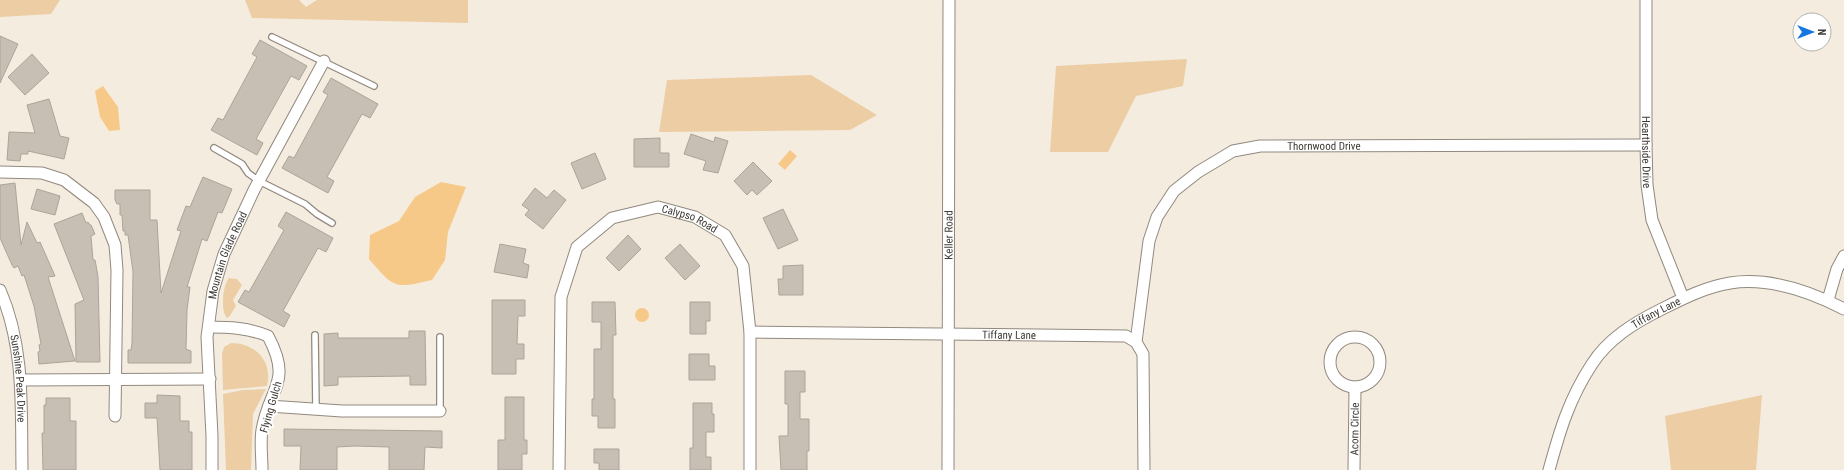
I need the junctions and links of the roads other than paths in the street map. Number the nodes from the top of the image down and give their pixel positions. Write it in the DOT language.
graph roads {
  1 [pos="949,0"];
  2 [pos="1646,0"];
  3 [pos="272,37"];
  4 [pos="324,61"];
  5 [pos="374,86"];
  6 [pos="1646,146"];
  7 [pos="214,148"];
  8 [pos="0,172"];
  9 [pos="259,181"];
  10 [pos="332,223"];
  11 [pos="1844,256"];
  12 [pos="0,290"];
  13 [pos="1683,298"];
  14 [pos="1828,300"];
  15 [pos="1844,309"];
  16 [pos="209,328"];
  17 [pos="750,332"];
  18 [pos="949,334"];
  19 [pos="315,335"];
  20 [pos="440,337"];
  21 [pos="1136,342"];
  22 [pos="210,379"];
  23 [pos="22,380"];
  24 [pos="116,380"];
  25 [pos="1355,387"];
  26 [pos="270,406"];
  27 [pos="316,409"];
  28 [pos="440,411"];
  29 [pos="115,416"];
  30 [pos="22,470"];
  31 [pos="212,470"];
  32 [pos="262,470"];
  33 [pos="559,470"];
  34 [pos="750,470"];
  35 [pos="948,470"];
  36 [pos="1144,470"];
  37 [pos="1354,470"];
  38 [pos="1549,470"];
  1 -- 18 [label="street, Keller Road"];
  2 -- 6 [label="street, Hearthside Drive"];
  3 -- 4 [label="lane"];
  4 -- 5 [label="lane"];
  4 -- 9 [label="street, Mountain Glade Road"];
  6 -- 13 [label="street, Hearthside Drive"];
  6 -- 21 [label="street, Thornwood Drive"];
  7 -- 9 [label="lane"];
  8 -- 24 [label="street"];
  9 -- 10 [label="lane"];
  9 -- 16 [label="street, Mountain Glade Road"];
  11 -- 14 [label="street"];
  12 -- 23 [label="street, Sunshine Peak Drive"];
  13 -- 14 [label="street, Tiffany Lane"];
  13 -- 38 [label="street, Tiffany Lane"];
  14 -- 15 [label="street, Tiffany Lane"];
  16 -- 22 [label="street, Mountain Glade Road"];
  16 -- 26 [label="street, Flying Gulch"];
  17 -- 18 [label="street, Tiffany Lane"];
  17 -- 33 [label="street, Calypso Road"];
  17 -- 34 [label="street, Calypso Road"];
  18 -- 21 [label="street, Tiffany Lane"];
  18 -- 35 [label="street, Keller Road"];
  19 -- 27 [label="lane"];
  20 -- 28 [label="lane"];
  21 -- 36 [label="street"];
  22 -- 24 [label="street"];
  22 -- 31 [label="street, Mountain Glade Road"];
  23 -- 24 [label="street"];
  23 -- 30 [label="street, Sunshine Peak Drive"];
  24 -- 29 [label="street"];
  25 -- 25 [label="street"];
  25 -- 37 [label="street, Acorn Circle"];
  26 -- 27 [label="street"];
  26 -- 32 [label="street, Flying Gulch"];
  27 -- 28 [label="street"];
}
